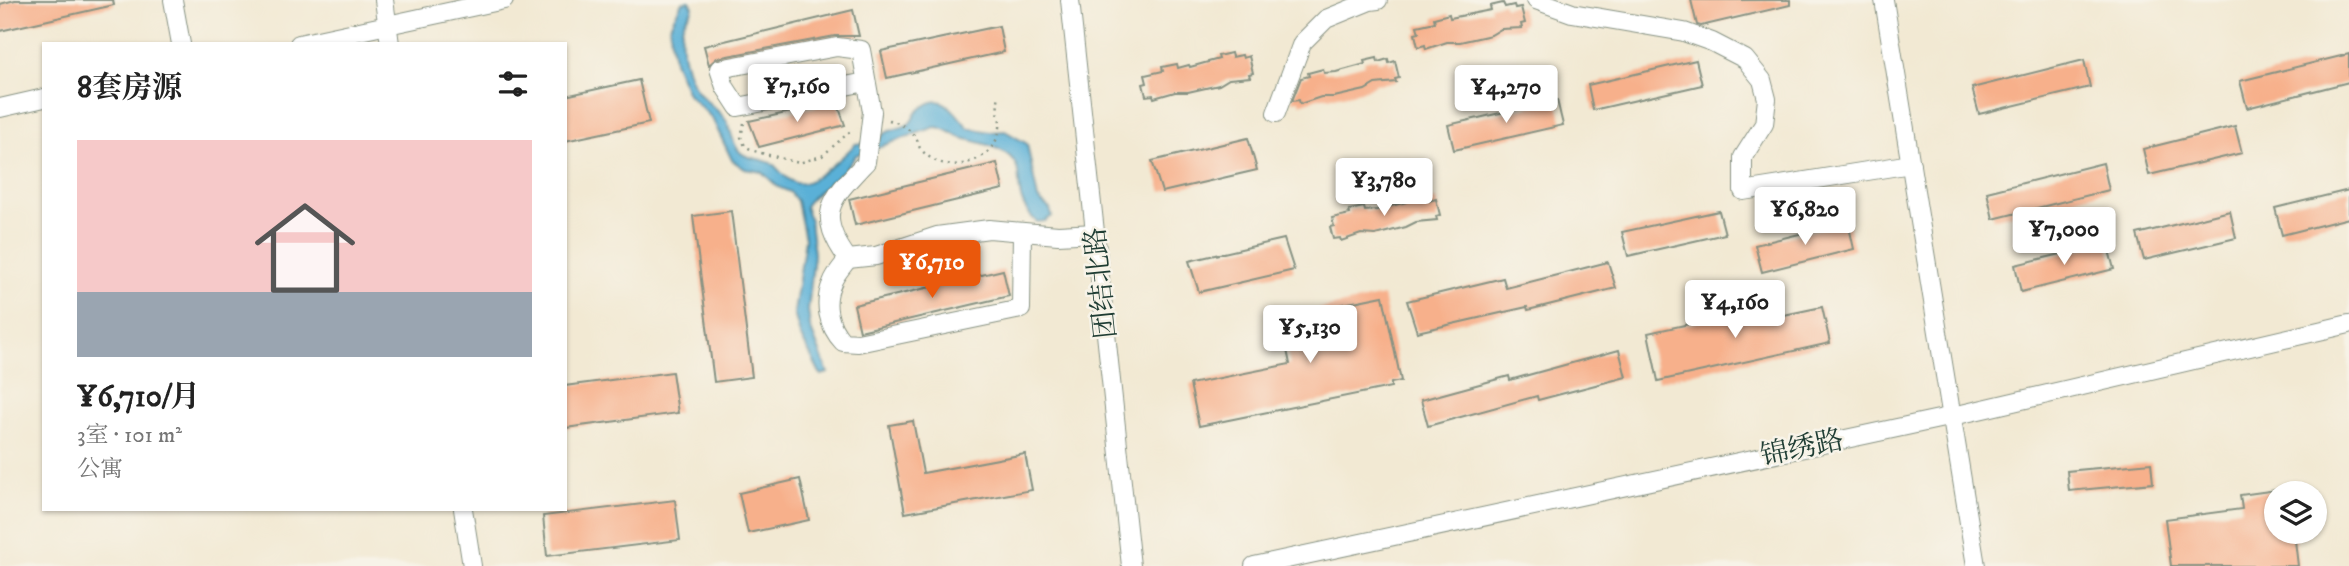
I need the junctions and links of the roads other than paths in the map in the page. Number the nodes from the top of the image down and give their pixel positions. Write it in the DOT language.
graph roads {
  1 [pos="173,0"];
  2 [pos="384,0"];
  3 [pos="504,0"];
  4 [pos="1070,0"];
  5 [pos="1378,0"];
  6 [pos="1536,0"];
  7 [pos="1884,0"];
  8 [pos="387,25"];
  9 [pos="181,42"];
  10 [pos="308,42"];
  11 [pos="390,42"];
  12 [pos="866,82"];
  13 [pos="42,98"];
  14 [pos="0,108"];
  15 [pos="1276,113"];
  16 [pos="1911,164"];
  17 [pos="1022,232"];
  18 [pos="1095,233"];
  19 [pos="848,259"];
  20 [pos="2349,324"];
  21 [pos="1954,416"];
  22 [pos="463,511"];
  23 [pos="472,566"];
  24 [pos="1131,566"];
  25 [pos="1254,566"];
  26 [pos="1976,566"];
  1 -- 9 [label="street"];
  2 -- 8 [label="street"];
  3 -- 8 [label="street"];
  4 -- 18 [label="street, 团结北路"];
  5 -- 15 [label="street"];
  6 -- 16 [label="street"];
  7 -- 16 [label="street"];
  8 -- 10 [label="street"];
  8 -- 11 [label="street"];
  12 -- 12 [label="street"];
  12 -- 19 [label="street, bridge"];
  13 -- 14 [label="street"];
  16 -- 21 [label="street"];
  17 -- 18 [label="street"];
  17 -- 19 [label="street"];
  17 -- 19 [label="street"];
  18 -- 24 [label="street, 团结北路"];
  20 -- 21 [label="street, 锦绣路"];
  21 -- 25 [label="street, 锦绣路"];
  21 -- 26 [label="street"];
  22 -- 23 [label="street"];
}
